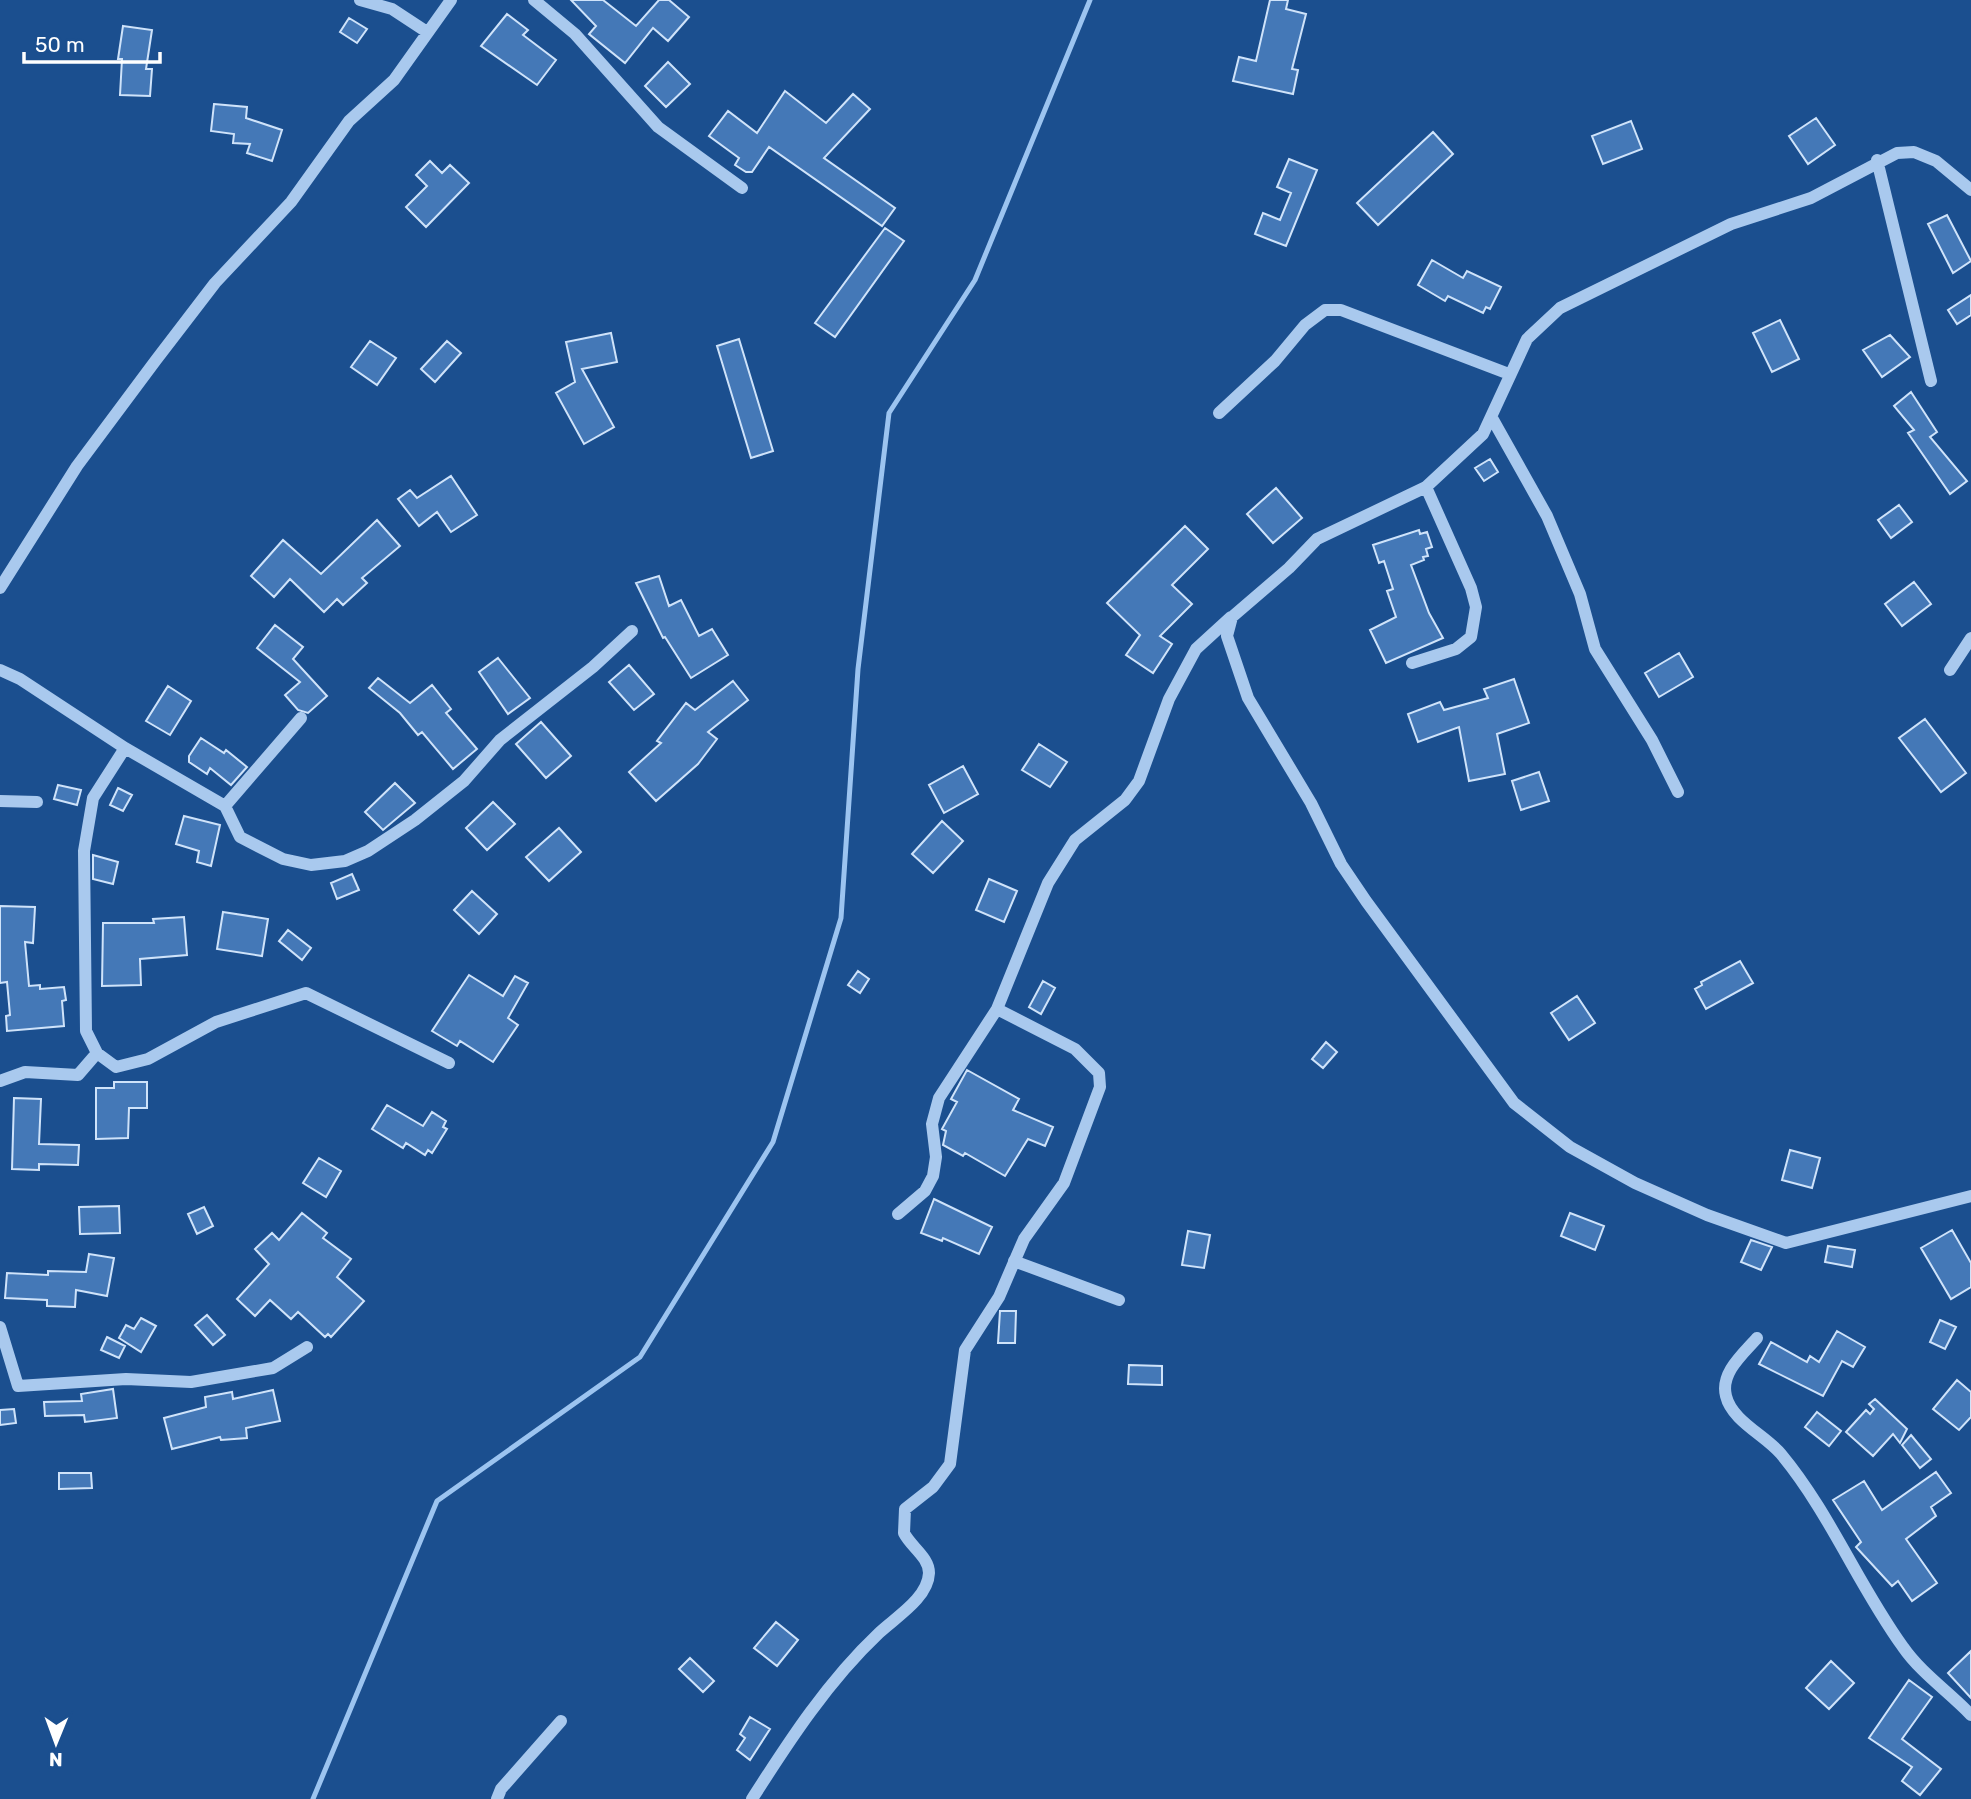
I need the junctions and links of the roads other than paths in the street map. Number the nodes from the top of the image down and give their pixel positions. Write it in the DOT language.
graph roads {
  1 [pos="360,0"];
  2 [pos="451,0"];
  3 [pos="534,0"];
  4 [pos="427,32"];
  5 [pos="1878,160"];
  6 [pos="742,188"];
  7 [pos="1971,190"];
  8 [pos="1509,373"];
  9 [pos="1931,382"];
  10 [pos="1219,413"];
  11 [pos="1492,418"];
  12 [pos="1426,486"];
  13 [pos="0,589"];
  14 [pos="1232,617"];
  15 [pos="632,631"];
  16 [pos="1971,638"];
  17 [pos="1412,663"];
  18 [pos="0,670"];
  19 [pos="1950,670"];
  20 [pos="301,718"];
  21 [pos="125,748"];
  22 [pos="1678,792"];
  23 [pos="0,801"];
  24 [pos="37,802"];
  25 [pos="225,806"];
  26 [pos="997,1009"];
  27 [pos="97,1053"];
  28 [pos="449,1063"];
  29 [pos="0,1081"];
  30 [pos="1971,1196"];
  31 [pos="898,1214"];
  32 [pos="1014,1261"];
  33 [pos="1119,1300"];
  34 [pos="0,1327"];
  35 [pos="1757,1338"];
  36 [pos="307,1347"];
  37 [pos="1971,1715"];
  38 [pos="561,1721"];
  39 [pos="497,1799"];
  40 [pos="752,1799"];
  1 -- 4 [label="street"];
  2 -- 4 [label="street"];
  3 -- 6 [label="street"];
  4 -- 13 [label="street"];
  5 -- 7 [label="street"];
  5 -- 8 [label="street"];
  5 -- 9 [label="street"];
  8 -- 10 [label="street"];
  8 -- 11 [label="street"];
  11 -- 12 [label="street"];
  11 -- 22 [label="street"];
  12 -- 14 [label="street"];
  12 -- 17 [label="street"];
  14 -- 26 [label="street"];
  14 -- 30 [label="street"];
  15 -- 25 [label="street"];
  16 -- 19 [label="street"];
  18 -- 21 [label="street"];
  20 -- 25 [label="street"];
  21 -- 25 [label="street"];
  21 -- 27 [label="street"];
  23 -- 24 [label="street"];
  26 -- 31 [label="street"];
  26 -- 32 [label="street"];
  27 -- 28 [label="street"];
  27 -- 29 [label="street"];
  32 -- 33 [label="street"];
  32 -- 40 [label="street"];
  34 -- 36 [label="street"];
  35 -- 37 [label="street"];
  38 -- 39 [label="street"];
}
